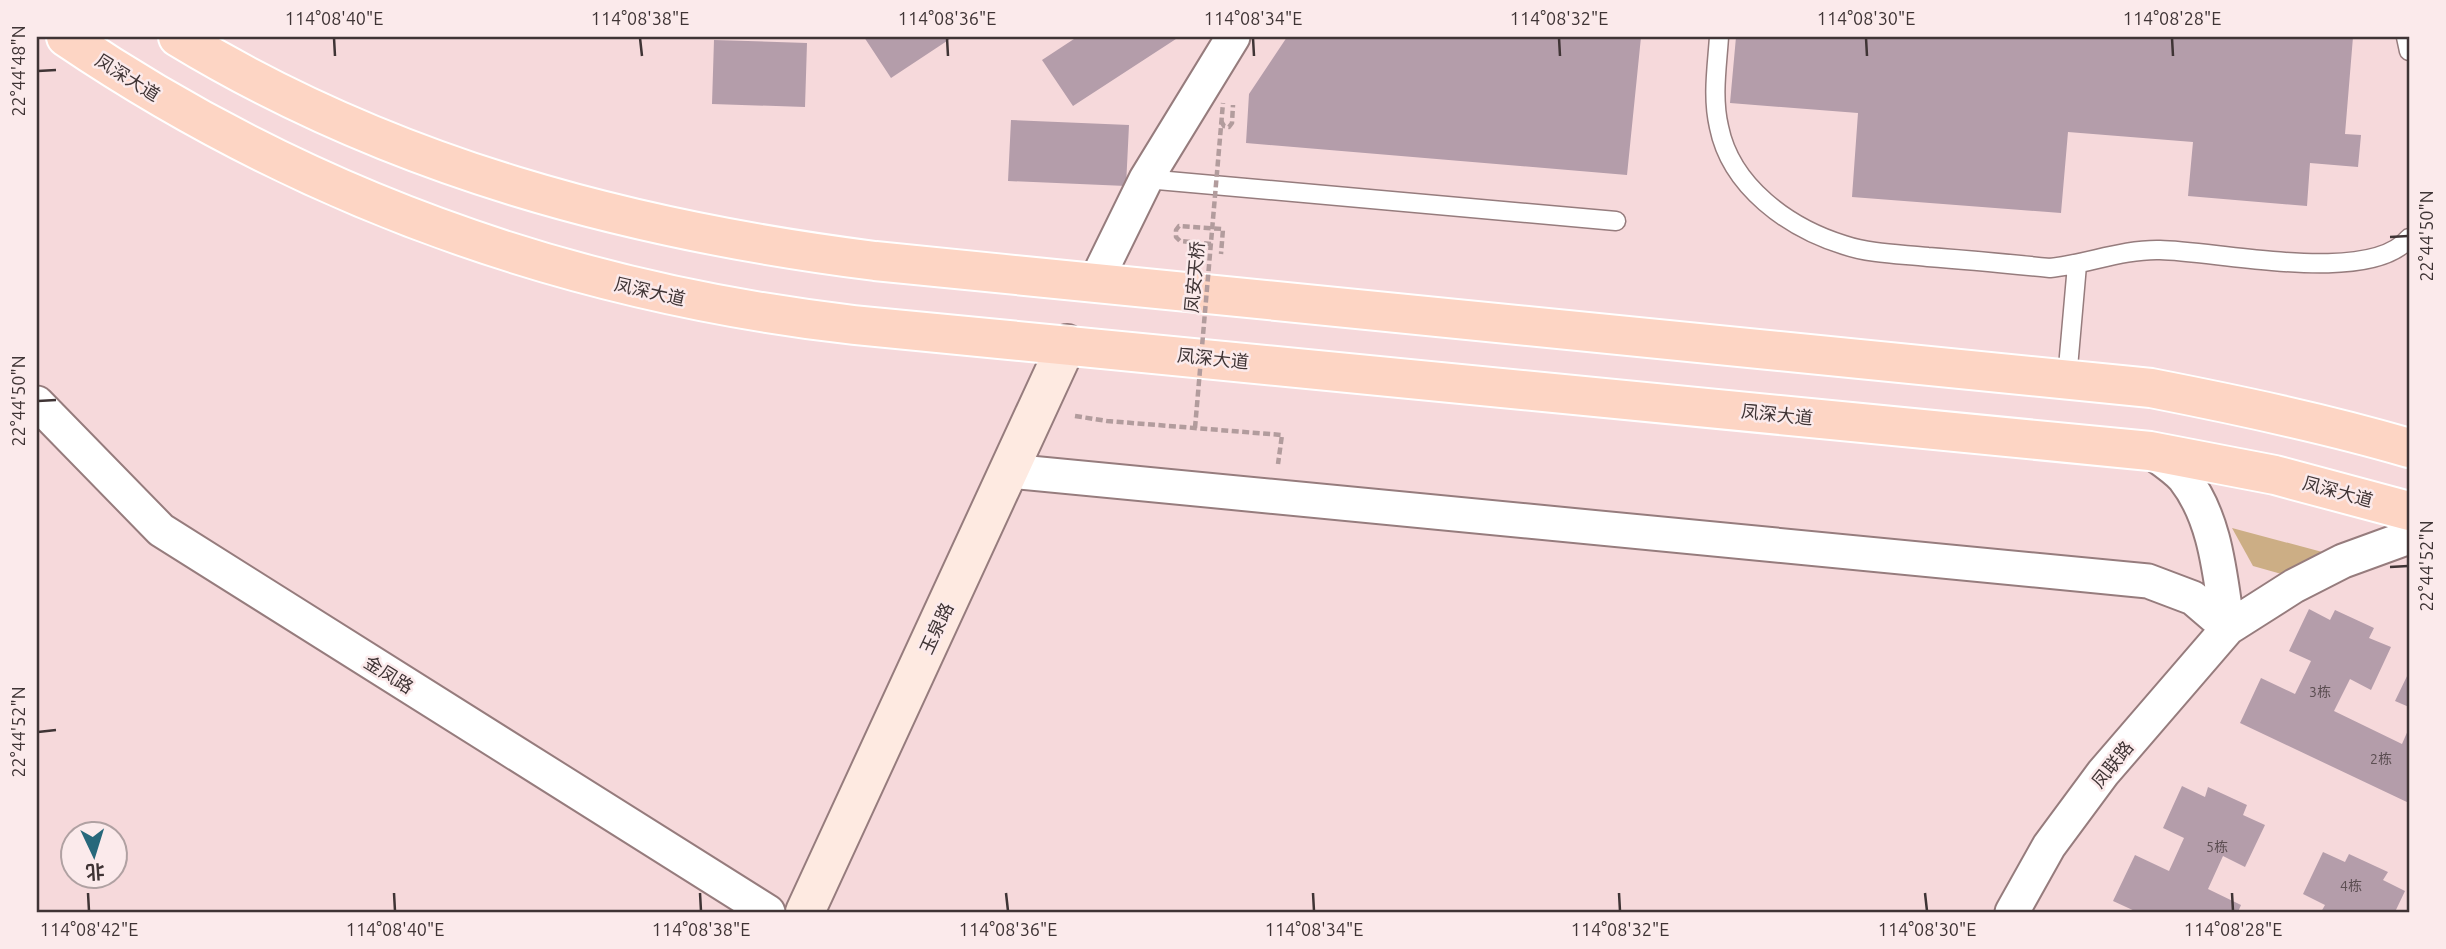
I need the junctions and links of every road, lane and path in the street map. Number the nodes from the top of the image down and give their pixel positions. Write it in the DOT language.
graph roads {
  1 [pos="66,37"];
  2 [pos="178,37"];
  3 [pos="1233,37"];
  4 [pos="1719,37"];
  5 [pos="2406,37"];
  6 [pos="2409,51"];
  7 [pos="1223,103"];
  8 [pos="1146,179"];
  9 [pos="1616,221"];
  10 [pos="2408,242"];
  11 [pos="1211,244"];
  12 [pos="1221,254"];
  13 [pos="2077,265"];
  14 [pos="1095,283"];
  15 [pos="1067,344"];
  16 [pos="2067,379"];
  17 [pos="37,402"];
  18 [pos="1107,421"];
  19 [pos="1195,429"];
  20 [pos="1282,435"];
  21 [pos="2409,448"];
  22 [pos="2150,451"];
  23 [pos="1010,471"];
  24 [pos="2409,511"];
  25 [pos="2409,537"];
  26 [pos="2228,628"];
  27 [pos="768,912"];
  28 [pos="805,912"];
  29 [pos="2012,912"];
  1 -- 15 [label="main road, 凤深大道"];
  2 -- 14 [label="main road"];
  3 -- 8 [label="street"];
  4 -- 13 [label="lane"];
  5 -- 6 [label="lane"];
  7 -- 11 [label="path, 凤安天桥, bridge"];
  8 -- 9 [label="lane"];
  8 -- 14 [label="street"];
  10 -- 13 [label="lane"];
  11 -- 12 [label="path"];
  11 -- 19 [label="path, 凤安天桥, bridge"];
  13 -- 16 [label="lane"];
  14 -- 16 [label="main road"];
  15 -- 22 [label="main road, 凤深大道"];
  15 -- 23 [label="street, 玉泉路"];
  16 -- 21 [label="main road"];
  17 -- 27 [label="street, 金凤路"];
  18 -- 19 [label="path"];
  19 -- 20 [label="path"];
  22 -- 24 [label="main road, 凤深大道"];
  22 -- 26 [label="street"];
  23 -- 26 [label="street"];
  23 -- 28 [label="street, 玉泉路"];
  25 -- 26 [label="street, 凤联路"];
  26 -- 29 [label="street, 凤联路"];
}
